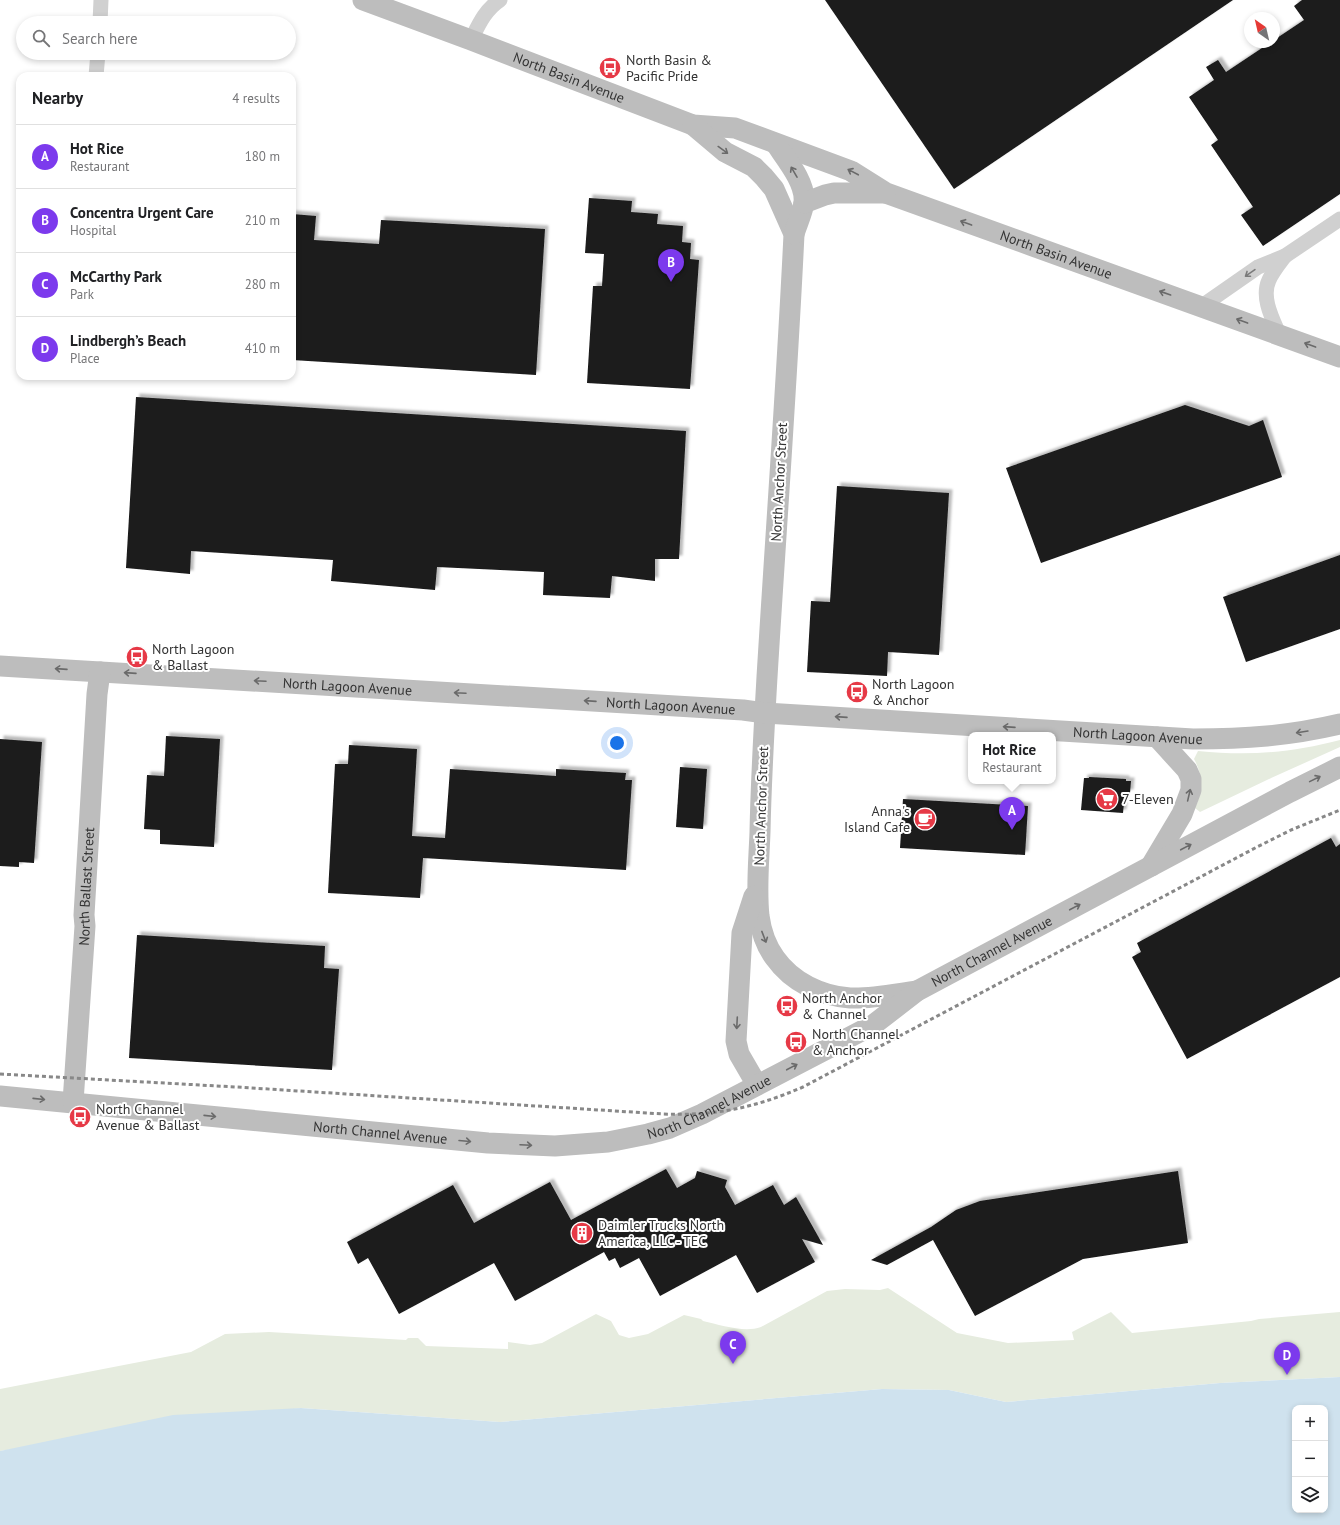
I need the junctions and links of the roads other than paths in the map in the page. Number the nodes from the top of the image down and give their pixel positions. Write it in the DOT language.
graph roads {
  1 [pos="101,0"];
  2 [pos="363,0"];
  3 [pos="500,0"];
  4 [pos="100,16"];
  5 [pos="471,40"];
  6 [pos="97,60"];
  7 [pos="96,72"];
  8 [pos="693,125"];
  9 [pos="776,144"];
  10 [pos="886,193"];
  11 [pos="804,202"];
  12 [pos="1340,219"];
  13 [pos="794,234"];
  14 [pos="1285,256"];
  15 [pos="1202,306"];
  16 [pos="1279,334"];
  17 [pos="1340,357"];
  18 [pos="0,666"];
  19 [pos="100,672"];
  20 [pos="765,712"];
  21 [pos="1340,724"];
  22 [pos="1157,737"];
  23 [pos="1340,767"];
  24 [pos="1151,866"];
  25 [pos="758,884"];
  26 [pos="916,991"];
  27 [pos="757,1085"];
  28 [pos="0,1096"];
  29 [pos="73,1102"];
  1 -- 4 [label="street"];
  2 -- 5 [label="street, North Basin Avenue"];
  3 -- 5 [label="street"];
  5 -- 8 [label="street, North Basin Avenue"];
  6 -- 7 [label="street"];
  8 -- 9 [label="street, North Basin Avenue"];
  8 -- 13 [label="street, North Anchor Street, one-way"];
  10 -- 9 [label="street, North Basin Avenue, one-way"];
  11 -- 9 [label="street, one-way"];
  10 -- 11 [label="street"];
  15 -- 10 [label="street, North Basin Avenue, one-way"];
  11 -- 13 [label="street"];
  12 -- 14 [label="street"];
  13 -- 20 [label="street, North Anchor Street"];
  14 -- 15 [label="street, one-way"];
  14 -- 16 [label="street"];
  16 -- 15 [label="street, North Basin Avenue, one-way"];
  17 -- 16 [label="street, North Basin Avenue, one-way"];
  19 -- 18 [label="street, North Lagoon Avenue, one-way"];
  20 -- 19 [label="street, North Lagoon Avenue, one-way"];
  19 -- 29 [label="street, North Ballast Street"];
  22 -- 20 [label="street, North Lagoon Avenue, one-way"];
  20 -- 25 [label="street, North Anchor Street"];
  21 -- 22 [label="street, North Lagoon Avenue, one-way"];
  24 -- 22 [label="street, one-way"];
  24 -- 23 [label="street, North Channel Avenue, one-way"];
  26 -- 24 [label="street, North Channel Avenue, one-way"];
  25 -- 26 [label="street, North Anchor Street, one-way"];
  25 -- 27 [label="street, North Anchor Street, one-way"];
  27 -- 26 [label="street, North Channel Avenue, one-way"];
  29 -- 27 [label="street, North Channel Avenue, one-way"];
  28 -- 29 [label="street, North Channel Avenue, one-way"];
}
